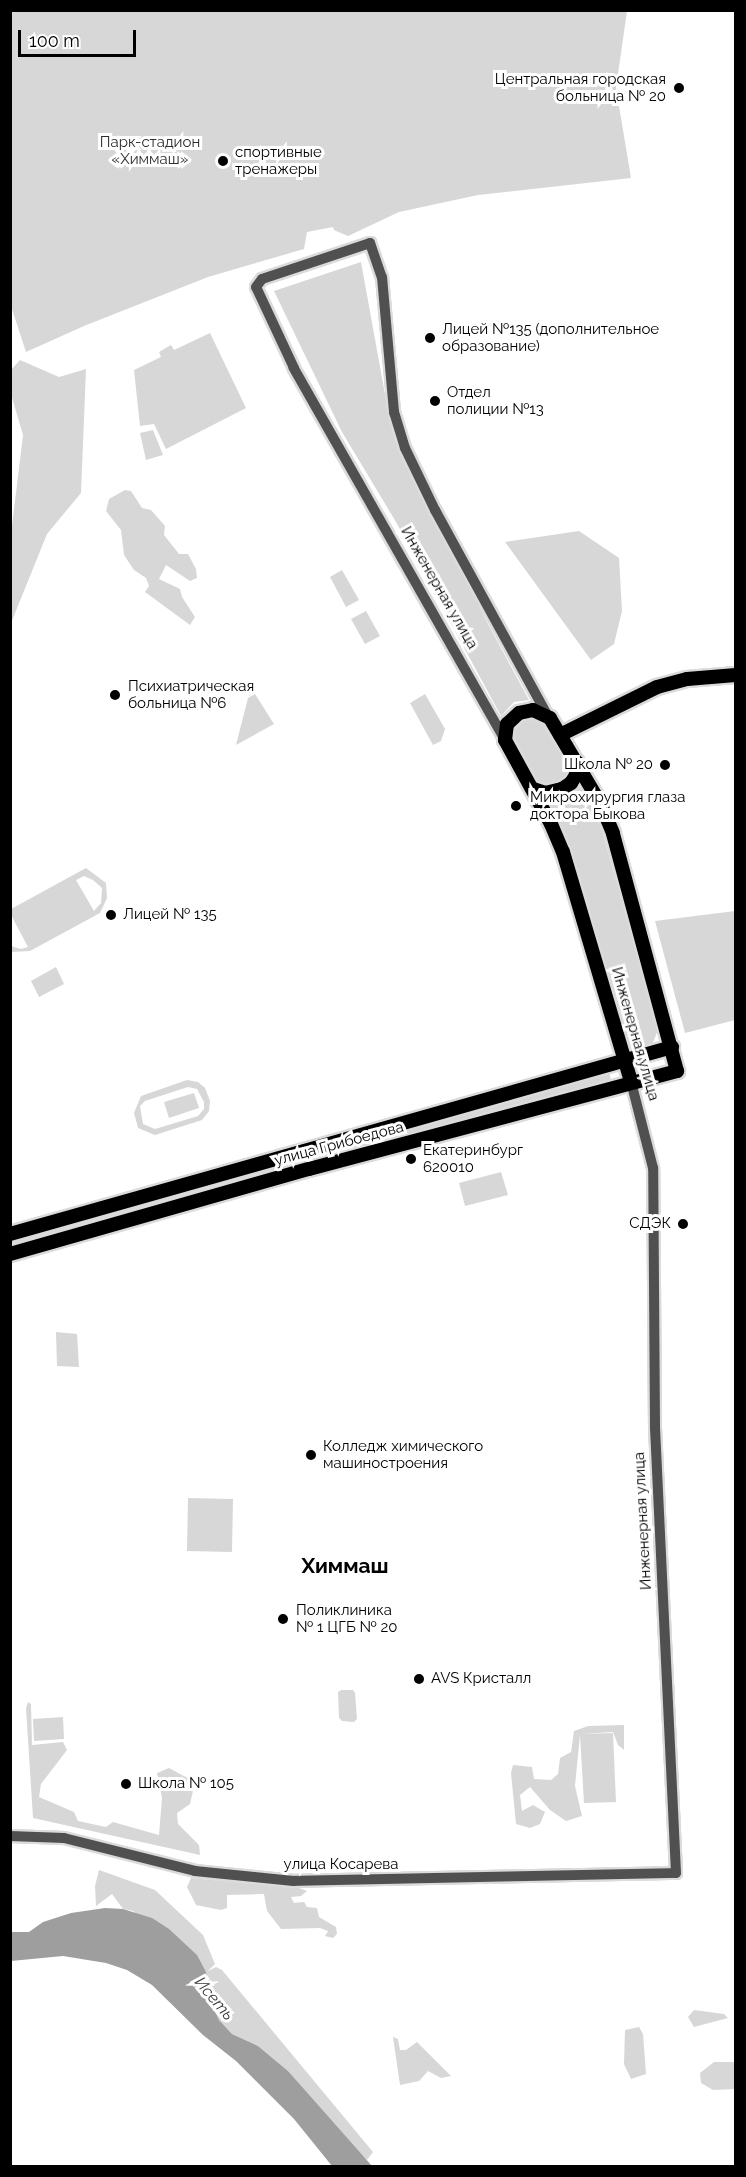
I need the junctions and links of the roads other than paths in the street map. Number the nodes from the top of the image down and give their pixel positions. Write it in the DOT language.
graph roads {
  1 [pos="735,675"];
  2 [pos="550,718"];
  3 [pos="560,735"];
  4 [pos="505,740"];
  5 [pos="577,762"];
  6 [pos="533,789"];
  7 [pos="672,1047"];
  8 [pos="623,1059"];
  9 [pos="677,1071"];
  10 [pos="631,1082"];
  11 [pos="10,1234"];
  12 [pos="10,1254"];
  13 [pos="10,1836"];
  14 [pos="676,1873"];
  1 -- 3 [label="main road"];
  2 -- 3 [label="main road, Инженерная улица"];
  2 -- 4 [label="main road"];
  2 -- 4 [label="street, Инженерная улица"];
  3 -- 5 [label="main road, Инженерная улица"];
  4 -- 6 [label="main road, Инженерная улица"];
  5 -- 6 [label="main road"];
  5 -- 7 [label="main road, Инженерная улица"];
  6 -- 8 [label="main road, Инженерная улица"];
  7 -- 8 [label="main road, улица Грибоедова"];
  7 -- 9 [label="main road, Инженерная улица"];
  8 -- 10 [label="main road, Инженерная улица"];
  8 -- 11 [label="main road, улица Грибоедова"];
  9 -- 10 [label="main road, улица Грибоедова"];
  10 -- 12 [label="main road, улица Грибоедова"];
  10 -- 14 [label="street, Инженерная улица"];
  13 -- 14 [label="street, улица Косарева"];
}
